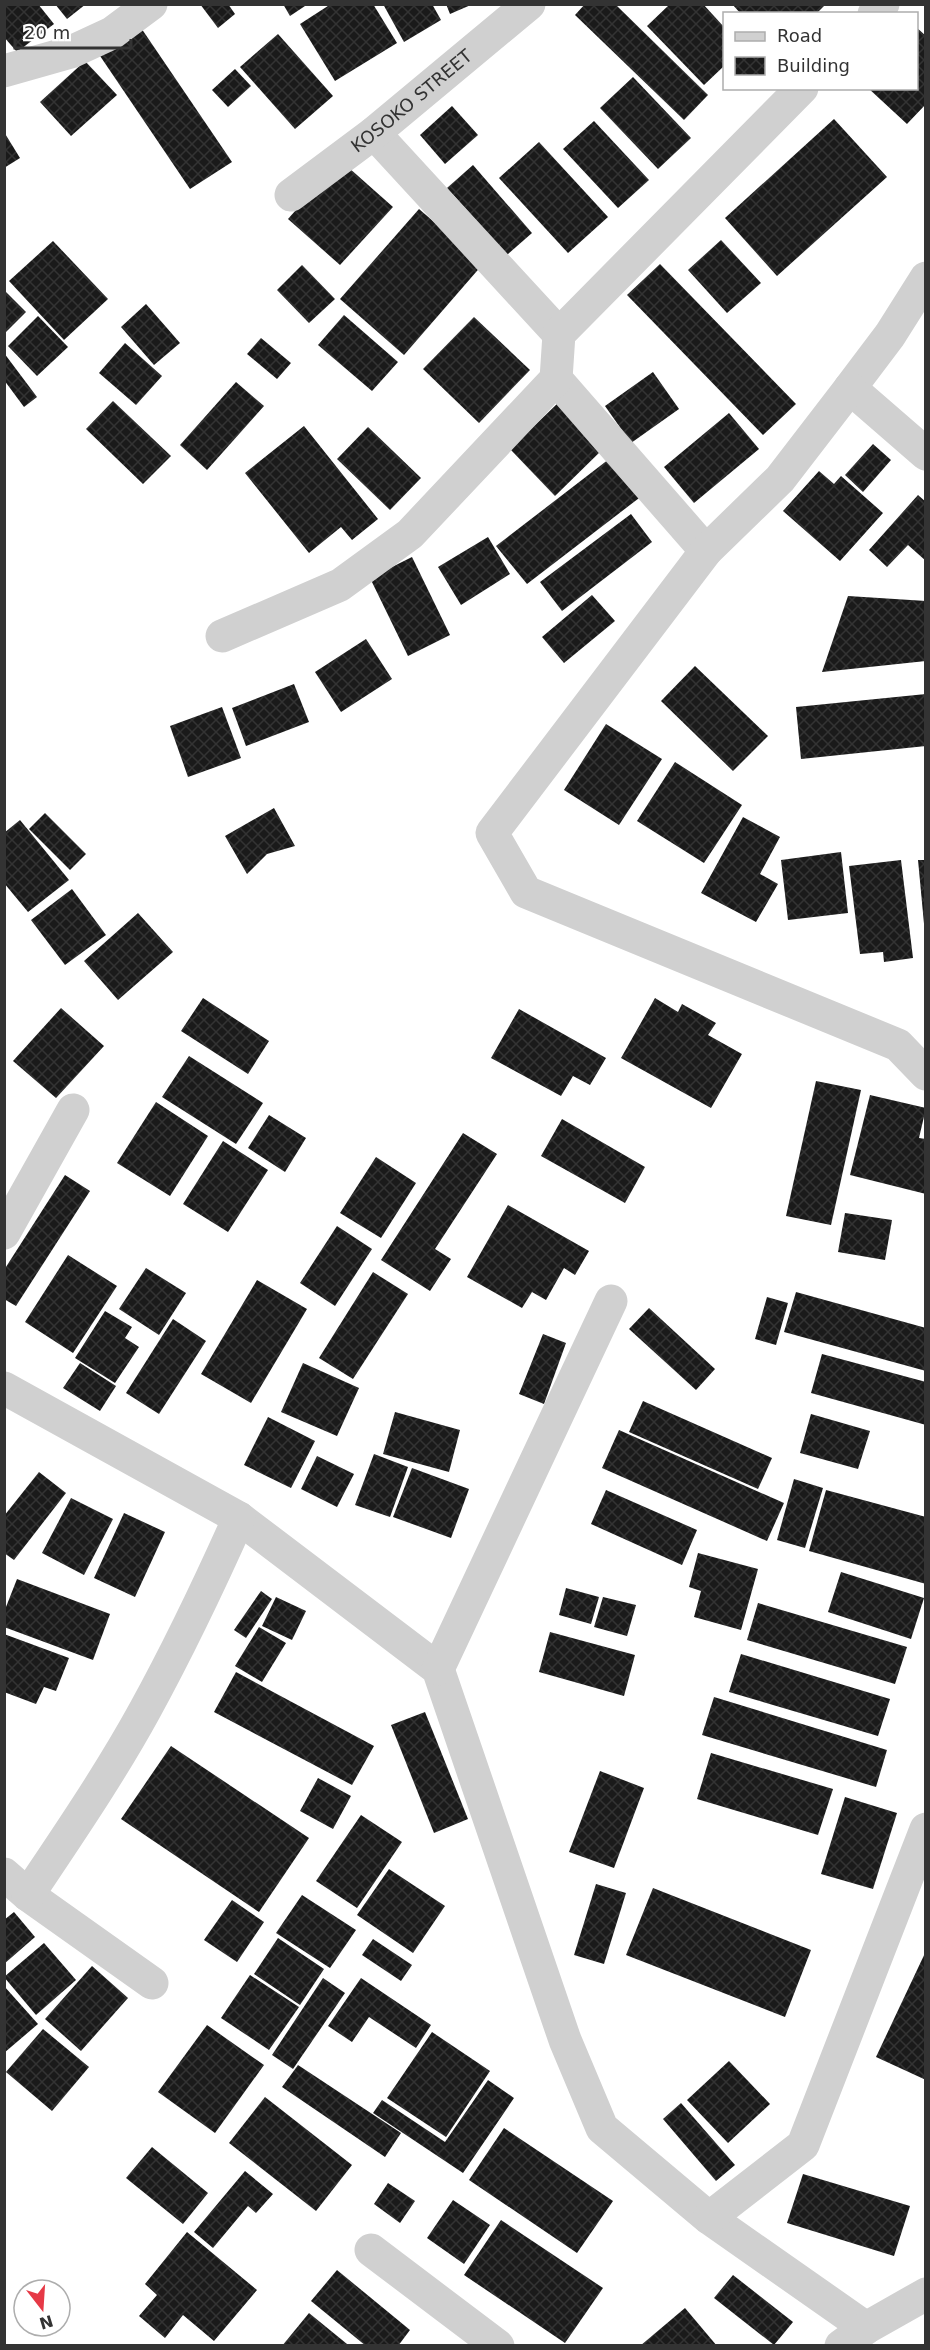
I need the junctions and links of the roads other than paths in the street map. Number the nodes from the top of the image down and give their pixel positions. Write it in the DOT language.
graph roads {
  1 [pos="151,4"];
  2 [pos="529,4"];
  3 [pos="4,71"];
  4 [pos="800,90"];
  5 [pos="374,133"];
  6 [pos="291,195"];
  7 [pos="926,278"];
  8 [pos="559,334"];
  9 [pos="556,379"];
  10 [pos="850,388"];
  11 [pos="926,454"];
  12 [pos="706,551"];
  13 [pos="222,636"];
  14 [pos="926,1074"];
  15 [pos="73,1110"];
  16 [pos="4,1233"];
  17 [pos="611,1301"];
  18 [pos="4,1388"];
  19 [pos="239,1518"];
  20 [pos="438,1669"];
  21 [pos="926,1829"];
  22 [pos="16,1885"];
  23 [pos="152,1983"];
  24 [pos="709,2218"];
  25 [pos="372,2250"];
  26 [pos="926,2294"];
  27 [pos="854,2337"];
  28 [pos="498,2346"];
  1 -- 3 [label="street"];
  2 -- 5 [label="street, KOSOKO STREET"];
  4 -- 8 [label="street"];
  5 -- 6 [label="street, KOSOKO STREET"];
  5 -- 8 [label="street"];
  7 -- 10 [label="street"];
  8 -- 9 [label="street"];
  9 -- 12 [label="street"];
  9 -- 13 [label="street"];
  10 -- 11 [label="street"];
  10 -- 12 [label="street"];
  12 -- 14 [label="street"];
  15 -- 16 [label="street"];
  17 -- 20 [label="street"];
  18 -- 19 [label="street"];
  19 -- 20 [label="street"];
  19 -- 22 [label="street"];
  20 -- 24 [label="street"];
  21 -- 24 [label="street"];
  22 -- 23 [label="street"];
  24 -- 27 [label="street"];
  25 -- 28 [label="street"];
  26 -- 27 [label="street"];
}
